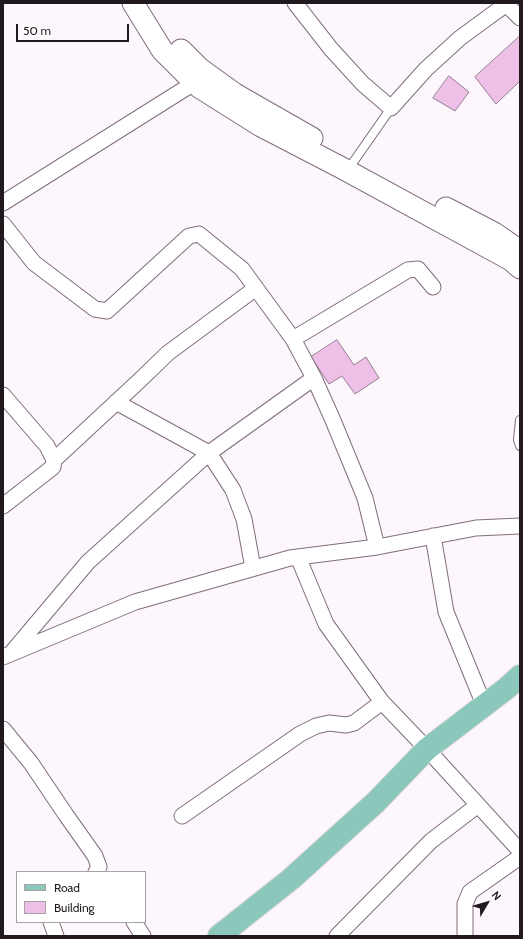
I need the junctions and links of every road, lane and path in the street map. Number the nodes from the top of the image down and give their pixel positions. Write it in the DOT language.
graph roads {
  1 [pos="132,3"];
  2 [pos="146,3"];
  3 [pos="295,3"];
  4 [pos="507,3"];
  5 [pos="520,18"];
  6 [pos="194,83"];
  7 [pos="391,108"];
  8 [pos="354,161"];
  9 [pos="3,203"];
  10 [pos="3,224"];
  11 [pos="520,252"];
  12 [pos="520,268"];
  13 [pos="433,287"];
  14 [pos="256,288"];
  15 [pos="293,339"];
  16 [pos="314,378"];
  17 [pos="3,395"];
  18 [pos="116,402"];
  19 [pos="520,420"];
  20 [pos="520,446"];
  21 [pos="209,453"];
  22 [pos="54,460"];
  23 [pos="3,506"];
  24 [pos="520,526"];
  25 [pos="433,536"];
  26 [pos="377,547"];
  27 [pos="298,557"];
  28 [pos="253,568"];
  29 [pos="7,655"];
  30 [pos="520,676"];
  31 [pos="382,702"];
  32 [pos="484,705"];
  33 [pos="3,729"];
  34 [pos="427,750"];
  35 [pos="478,805"];
  36 [pos="182,816"];
  37 [pos="520,851"];
  38 [pos="520,857"];
  39 [pos="99,870"];
  40 [pos="51,923"];
  41 [pos="135,923"];
  42 [pos="56,936"];
  43 [pos="143,936"];
  44 [pos="219,936"];
  45 [pos="337,936"];
  46 [pos="465,936"];
  1 -- 6 [label="street"];
  2 -- 8 [label="street"];
  3 -- 7 [label="street"];
  4 -- 5 [label="street"];
  4 -- 7 [label="street"];
  6 -- 9 [label="street"];
  6 -- 12 [label="street"];
  7 -- 8 [label="lane"];
  8 -- 11 [label="street"];
  10 -- 14 [label="street"];
  13 -- 15 [label="street"];
  14 -- 15 [label="street"];
  14 -- 18 [label="street"];
  15 -- 16 [label="street"];
  16 -- 21 [label="street"];
  16 -- 26 [label="street"];
  17 -- 22 [label="street"];
  18 -- 21 [label="street"];
  18 -- 22 [label="street"];
  19 -- 20 [label="lane"];
  21 -- 28 [label="street"];
  21 -- 29 [label="street"];
  22 -- 23 [label="street"];
  24 -- 25 [label="street"];
  25 -- 26 [label="street"];
  25 -- 32 [label="street"];
  26 -- 27 [label="street"];
  27 -- 28 [label="street"];
  27 -- 31 [label="street"];
  28 -- 29 [label="street"];
  30 -- 32 [label="main road"];
  31 -- 34 [label="street"];
  31 -- 36 [label="street"];
  32 -- 34 [label="main road"];
  33 -- 39 [label="street"];
  34 -- 35 [label="street"];
  34 -- 44 [label="main road"];
  35 -- 37 [label="street"];
  35 -- 45 [label="street"];
  38 -- 46 [label="street"];
  40 -- 42 [label="street"];
  41 -- 43 [label="street"];
}
